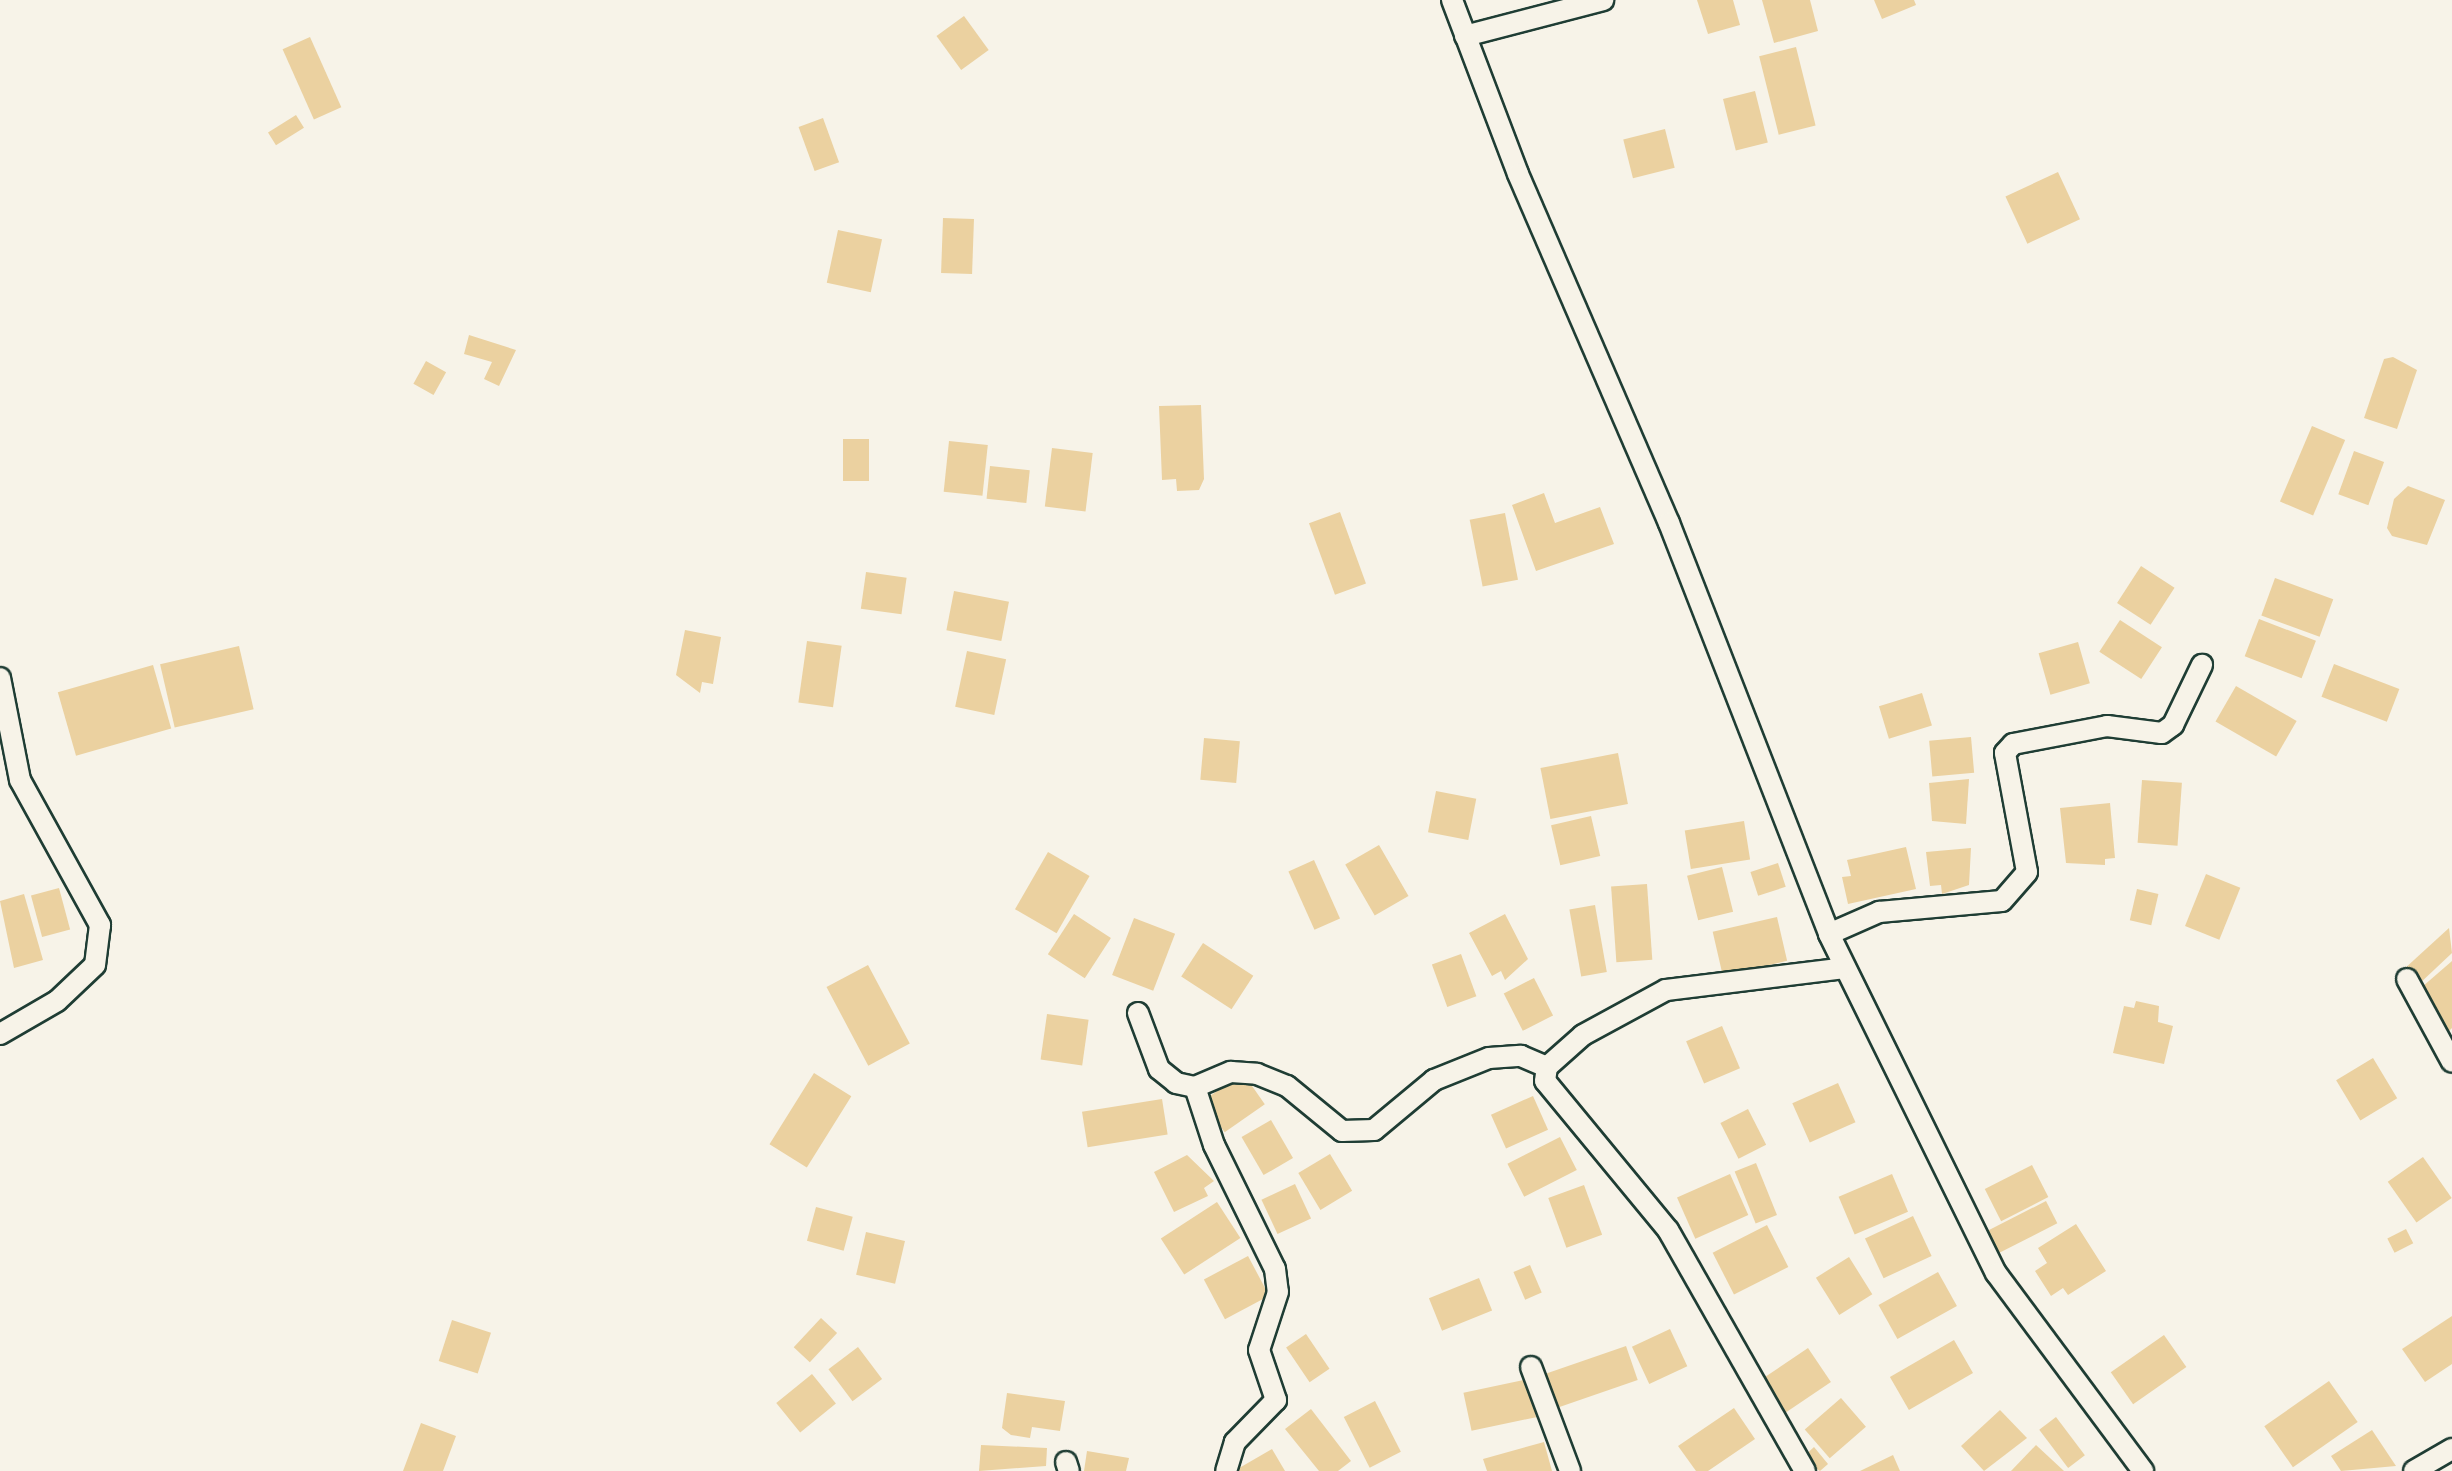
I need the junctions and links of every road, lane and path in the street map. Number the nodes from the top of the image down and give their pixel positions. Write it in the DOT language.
graph roads {
  1 [pos="1452,0"];
  2 [pos="1603,0"];
  3 [pos="1464,36"];
  4 [pos="2202,665"];
  5 [pos="0,678"];
  6 [pos="1829,934"];
  7 [pos="1846,968"];
  8 [pos="2407,979"];
  9 [pos="1138,1012"];
  10 [pos="0,1034"];
  11 [pos="2452,1062"];
  12 [pos="1547,1067"];
  13 [pos="1195,1088"];
  14 [pos="1531,1368"];
  15 [pos="2452,1449"];
  16 [pos="1226,1471"];
  17 [pos="1570,1471"];
  18 [pos="1805,1471"];
  19 [pos="2143,1471"];
  20 [pos="2414,1471"];
  1 -- 3 [label="street"];
  2 -- 3 [label="street"];
  3 -- 6 [label="street"];
  4 -- 6 [label="street"];
  5 -- 10 [label="street"];
  6 -- 7 [label="street"];
  7 -- 12 [label="street"];
  7 -- 19 [label="street"];
  8 -- 11 [label="street"];
  9 -- 13 [label="street"];
  12 -- 13 [label="street"];
  12 -- 18 [label="street"];
  13 -- 16 [label="street"];
  14 -- 17 [label="street"];
  15 -- 20 [label="street"];
}
